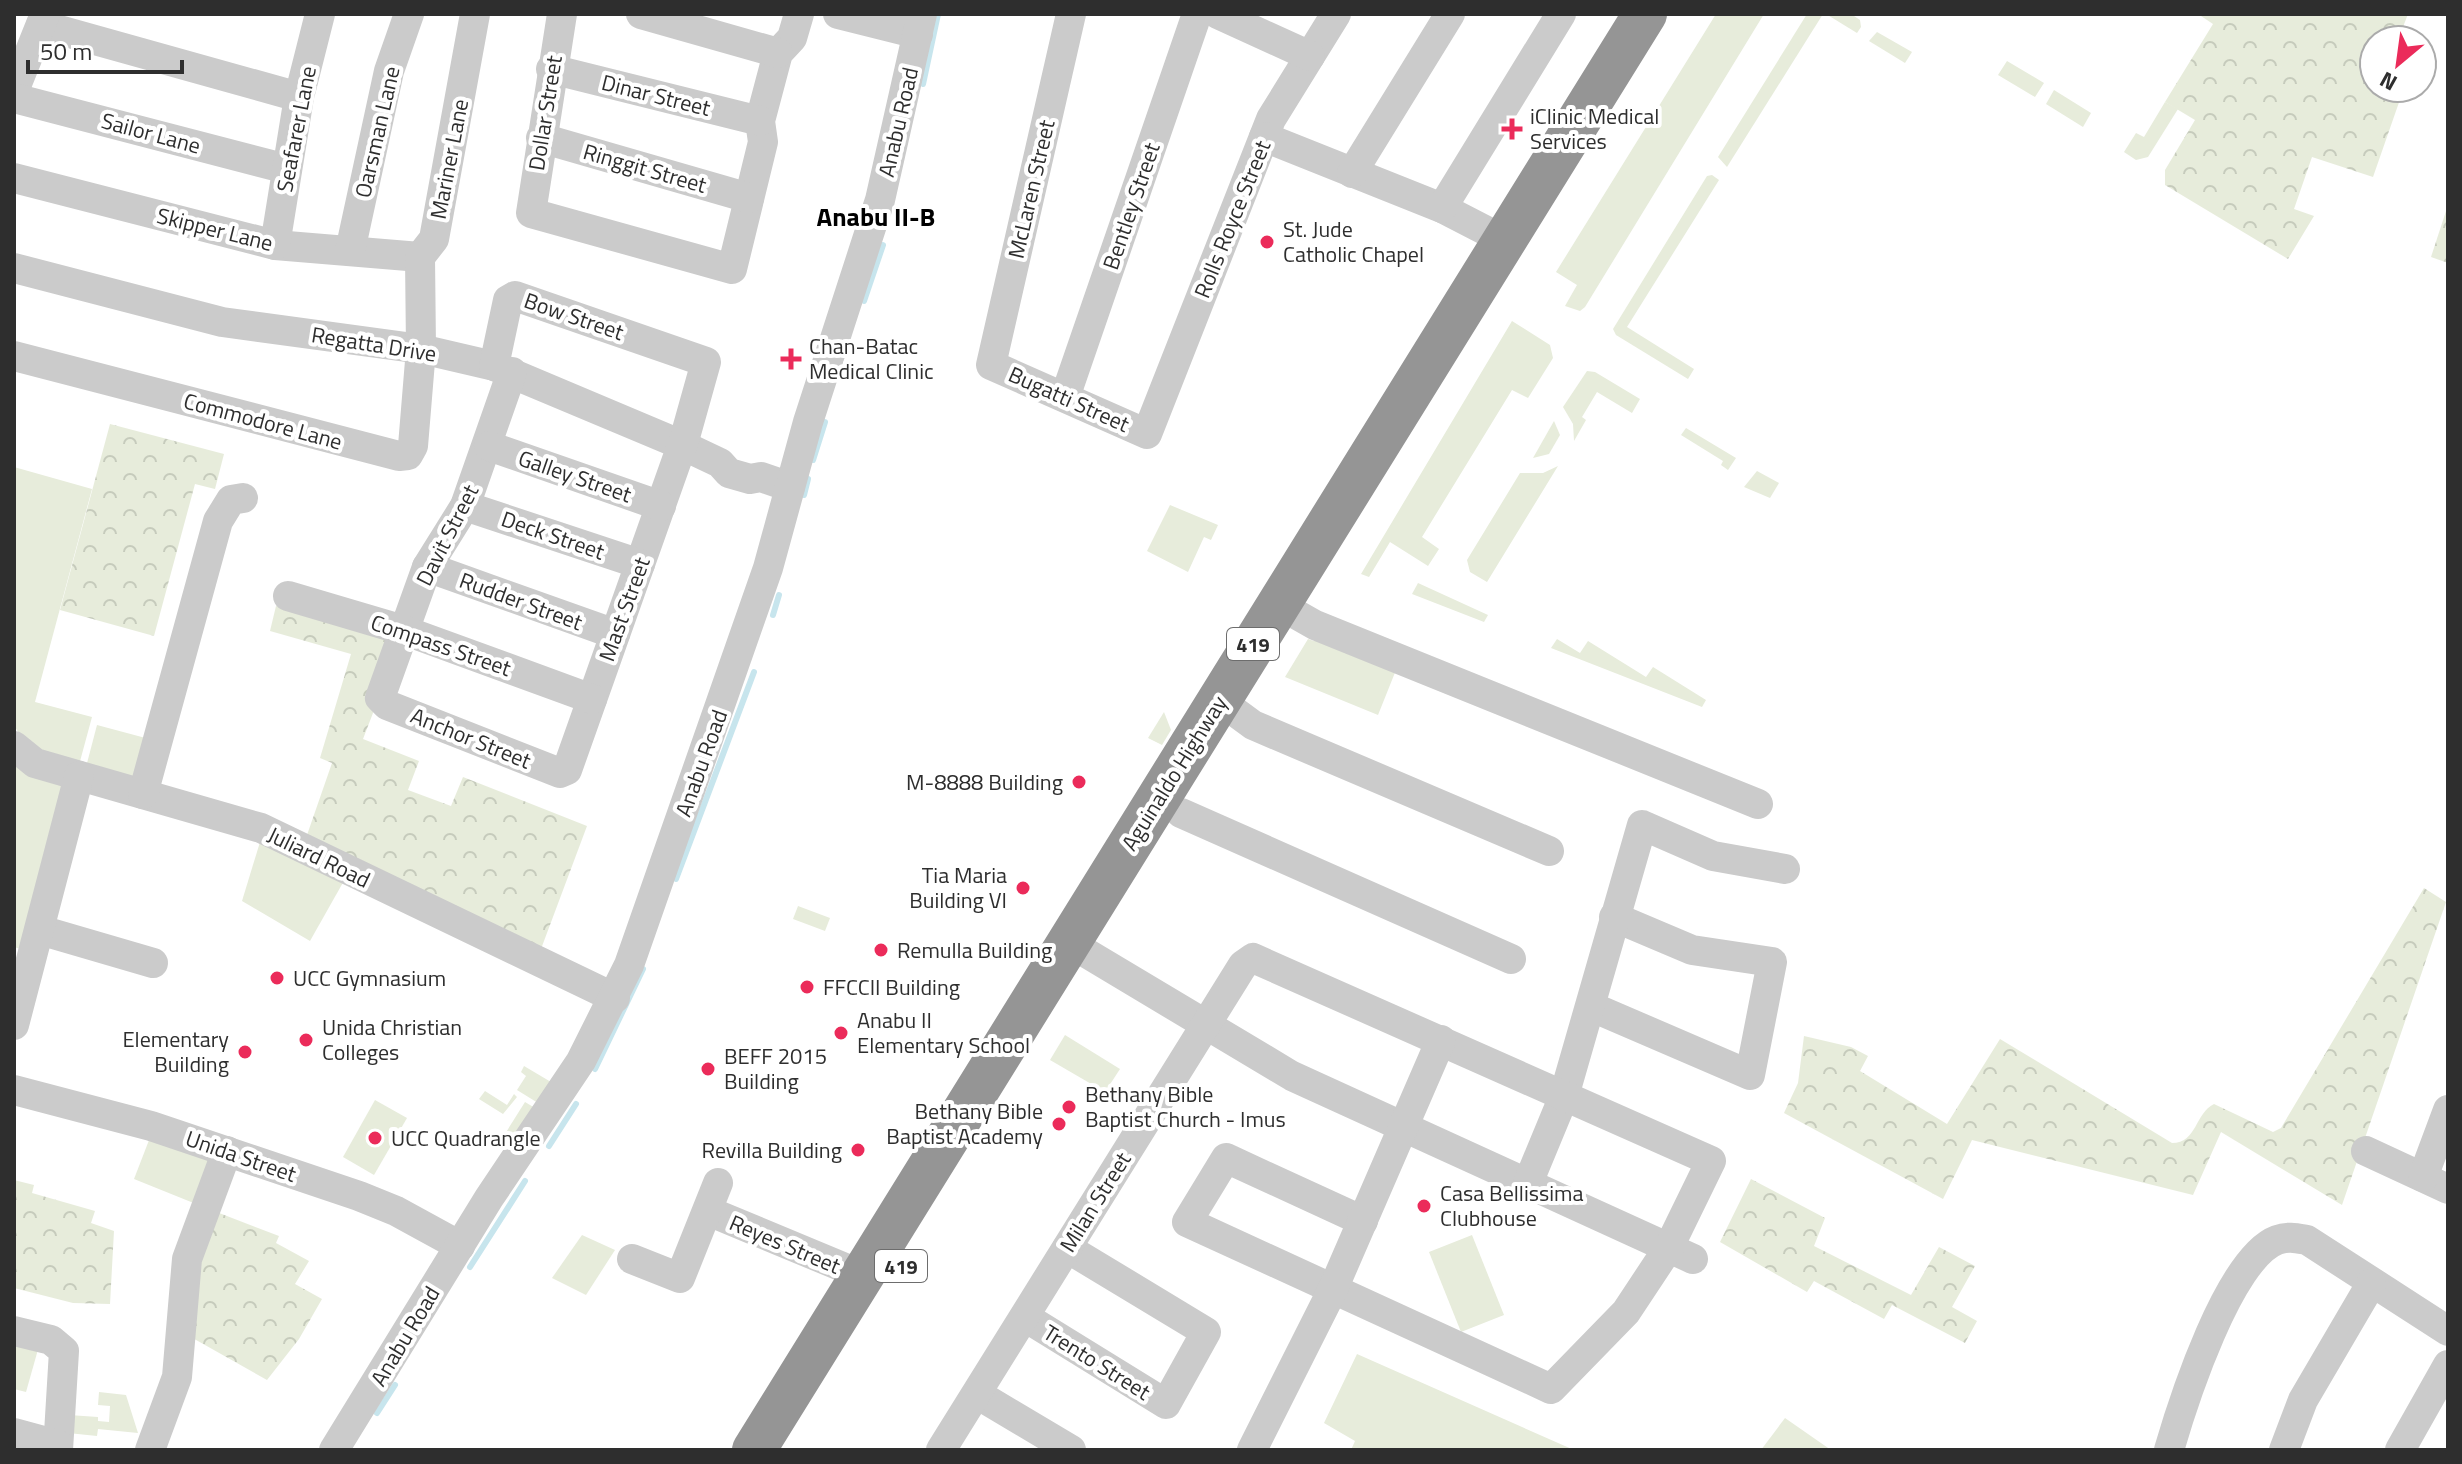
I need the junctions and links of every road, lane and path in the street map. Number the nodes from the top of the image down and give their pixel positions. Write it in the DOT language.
graph roads {
  1 [pos="320,14"];
  2 [pos="409,14"];
  3 [pos="475,14"];
  4 [pos="562,14"];
  5 [pos="641,14"];
  6 [pos="799,14"];
  7 [pos="838,14"];
  8 [pos="1071,14"];
  9 [pos="1197,14"];
  10 [pos="1218,14"];
  11 [pos="1336,14"];
  12 [pos="1450,14"];
  13 [pos="1561,14"];
  14 [pos="1645,14"];
  15 [pos="1676,14"];
  16 [pos="43,19"];
  17 [pos="920,24"];
  18 [pos="719,25"];
  19 [pos="22,53"];
  20 [pos="778,53"];
  21 [pos="1310,56"];
  22 [pos="551,69"];
  23 [pos="14,91"];
  24 [pos="299,97"];
  25 [pos="14,98"];
  26 [pos="760,121"];
  27 [pos="1264,137"];
  28 [pos="541,138"];
  29 [pos="287,169"];
  30 [pos="1352,173"];
  31 [pos="14,178"];
  32 [pos="749,198"];
  33 [pos="1442,208"];
  34 [pos="1504,240"];
  35 [pos="275,245"];
  36 [pos="350,251"];
  37 [pos="420,257"];
  38 [pos="14,268"];
  39 [pos="421,349"];
  40 [pos="14,356"];
  41 [pos="706,362"];
  42 [pos="991,365"];
  43 [pos="503,369"];
  44 [pos="1065,397"];
  45 [pos="1147,434"];
  46 [pos="682,445"];
  47 [pos="489,446"];
  48 [pos="790,487"];
  49 [pos="243,498"];
  50 [pos="465,506"];
  51 [pos="661,506"];
  52 [pos="640,564"];
  53 [pos="427,567"];
  54 [pos="288,596"];
  55 [pos="1290,610"];
  56 [pos="403,630"];
  57 [pos="615,634"];
  58 [pos="380,698"];
  59 [pos="592,699"];
  60 [pos="1230,709"];
  61 [pos="14,746"];
  62 [pos="564,773"];
  63 [pos="79,776"];
  64 [pos="143,794"];
  65 [pos="1758,804"];
  66 [pos="1181,813"];
  67 [pos="1549,851"];
  68 [pos="1785,869"];
  69 [pos="1614,917"];
  70 [pos="40,930"];
  71 [pos="1080,950"];
  72 [pos="1511,959"];
  73 [pos="153,963"];
  74 [pos="615,998"];
  75 [pos="1592,1007"];
  76 [pos="14,1025"];
  77 [pos="1206,1025"];
  78 [pos="1441,1040"];
  79 [pos="14,1090"];
  80 [pos="1564,1096"];
  81 [pos="2448,1110"];
  82 [pos="1405,1126"];
  83 [pos="227,1151"];
  84 [pos="2366,1151"];
  85 [pos="1528,1183"];
  86 [pos="2436,1183"];
  87 [pos="1363,1221"];
  88 [pos="460,1246"];
  89 [pos="1067,1248"];
  90 [pos="1681,1253"];
  91 [pos="632,1259"];
  92 [pos="862,1275"];
  93 [pos="2371,1284"];
  94 [pos="1333,1289"];
  95 [pos="1025,1317"];
  96 [pos="14,1331"];
  97 [pos="2448,1331"];
  98 [pos="2448,1365"];
  99 [pos="822,1366"];
  100 [pos="977,1394"];
  101 [pos="14,1433"];
  102 [pos="1032,1440"];
  103 [pos="58,1447"];
  104 [pos="150,1450"];
  105 [pos="334,1450"];
  106 [pos="754,1450"];
  107 [pos="787,1450"];
  108 [pos="941,1450"];
  109 [pos="1071,1450"];
  110 [pos="1252,1450"];
  111 [pos="2169,1450"];
  112 [pos="2284,1450"];
  113 [pos="2400,1450"];
  1 -- 24 [label="street, Seafarer Lane"];
  2 -- 36 [label="street, Oarsman Lane"];
  3 -- 37 [label="street, Mariner Lane"];
  4 -- 22 [label="street, Dollar Street"];
  5 -- 18 [label="street"];
  6 -- 20 [label="street"];
  7 -- 17 [label="street"];
  8 -- 42 [label="street, McLaren Street"];
  9 -- 44 [label="street, Bentley Street"];
  10 -- 21 [label="street"];
  11 -- 21 [label="street, Rolls Royce Street"];
  12 -- 30 [label="street"];
  13 -- 33 [label="street"];
  14 -- 34 [label="highway, Aguinaldo Highway / 419"];
  15 -- 55 [label="highway, Aguinaldo Highway / 419"];
  16 -- 19 [label="street"];
  16 -- 24 [label="street"];
  17 -- 48 [label="street, Anabu Road"];
  18 -- 20 [label="street"];
  19 -- 23 [label="street"];
  20 -- 26 [label="street"];
  21 -- 27 [label="street, Rolls Royce Street"];
  22 -- 26 [label="street, Dinar Street"];
  22 -- 28 [label="street, Dollar Street"];
  24 -- 29 [label="street, Seafarer Lane"];
  25 -- 29 [label="street, Sailor Lane"];
  26 -- 32 [label="street"];
  27 -- 30 [label="street"];
  27 -- 45 [label="street, Rolls Royce Street"];
  28 -- 32 [label="street, Ringgit Street"];
  28 -- 32 [label="street, Dollar Street"];
  29 -- 35 [label="street, Seafarer Lane"];
  30 -- 33 [label="street"];
  31 -- 35 [label="street, Skipper Lane"];
  33 -- 34 [label="street"];
  34 -- 55 [label="highway, Aguinaldo Highway / 419"];
  35 -- 36 [label="street, Skipper Lane"];
  36 -- 37 [label="street, Skipper Lane"];
  37 -- 39 [label="street, Mariner Lane"];
  38 -- 39 [label="street, Regatta Drive"];
  39 -- 40 [label="street, Commodore Lane"];
  39 -- 43 [label="street, Regatta Drive"];
  41 -- 43 [label="street, Bow Street"];
  41 -- 46 [label="street, Mast Street"];
  42 -- 44 [label="street, Bugatti Street"];
  43 -- 46 [label="street, Regatta Drive"];
  43 -- 47 [label="street, Davit Street"];
  44 -- 45 [label="street, Bugatti Street"];
  46 -- 48 [label="street, Regatta Drive"];
  46 -- 51 [label="street, Mast Street"];
  47 -- 50 [label="street, Davit Street"];
  47 -- 51 [label="street, Galley Street"];
  48 -- 74 [label="street, Anabu Road"];
  49 -- 64 [label="street"];
  50 -- 52 [label="street, Deck Street"];
  50 -- 53 [label="street, Davit Street"];
  51 -- 52 [label="street, Mast Street"];
  52 -- 57 [label="street, Mast Street"];
  53 -- 56 [label="street, Davit Street"];
  53 -- 57 [label="street, Rudder Street"];
  54 -- 56 [label="street, Compass Street"];
  55 -- 60 [label="highway, Aguinaldo Highway / 419"];
  55 -- 65 [label="street"];
  56 -- 58 [label="street, Davit Street"];
  56 -- 59 [label="street, Compass Street"];
  57 -- 59 [label="street, Mast Street"];
  58 -- 62 [label="street, Anchor Street"];
  59 -- 62 [label="street, Mast Street"];
  60 -- 66 [label="highway, Aguinaldo Highway / 419"];
  60 -- 67 [label="street"];
  60 -- 71 [label="highway, Aguinaldo Highway / 419"];
  61 -- 63 [label="street, Juliard Road"];
  63 -- 64 [label="street, Juliard Road"];
  63 -- 70 [label="street"];
  64 -- 74 [label="street, Juliard Road"];
  66 -- 71 [label="highway, Aguinaldo Highway / 419"];
  66 -- 72 [label="street"];
  68 -- 69 [label="street"];
  69 -- 75 [label="street"];
  69 -- 75 [label="street"];
  70 -- 73 [label="street"];
  70 -- 76 [label="street"];
  71 -- 77 [label="street"];
  71 -- 92 [label="highway, Aguinaldo Highway / 419"];
  71 -- 99 [label="highway, Aguinaldo Highway / 419"];
  74 -- 88 [label="street, Anabu Road"];
  75 -- 80 [label="street"];
  77 -- 78 [label="street, Milan Street"];
  77 -- 82 [label="street"];
  77 -- 89 [label="street, Milan Street"];
  78 -- 80 [label="street"];
  78 -- 82 [label="street"];
  79 -- 83 [label="street, Unida Street"];
  80 -- 85 [label="street"];
  80 -- 90 [label="street"];
  81 -- 86 [label="street"];
  82 -- 85 [label="street"];
  82 -- 87 [label="street"];
  83 -- 88 [label="street, Unida Street"];
  83 -- 104 [label="street"];
  84 -- 86 [label="street"];
  85 -- 90 [label="street"];
  87 -- 94 [label="street"];
  87 -- 94 [label="street"];
  88 -- 105 [label="street, Anabu Road"];
  89 -- 95 [label="street, Milan Street"];
  89 -- 95 [label="street, Trento Street"];
  90 -- 94 [label="street"];
  91 -- 92 [label="street, Reyes Street"];
  92 -- 99 [label="highway, Aguinaldo Highway / 419"];
  93 -- 97 [label="street"];
  93 -- 111 [label="street"];
  93 -- 112 [label="street"];
  94 -- 110 [label="street"];
  95 -- 100 [label="street, Milan Street"];
  96 -- 103 [label="street"];
  98 -- 113 [label="street"];
  99 -- 106 [label="highway, Aguinaldo Highway / 419"];
  99 -- 107 [label="highway, Aguinaldo Highway / 419"];
  100 -- 102 [label="street"];
  100 -- 108 [label="street, Milan Street"];
  101 -- 103 [label="street"];
  102 -- 109 [label="street"];
}
